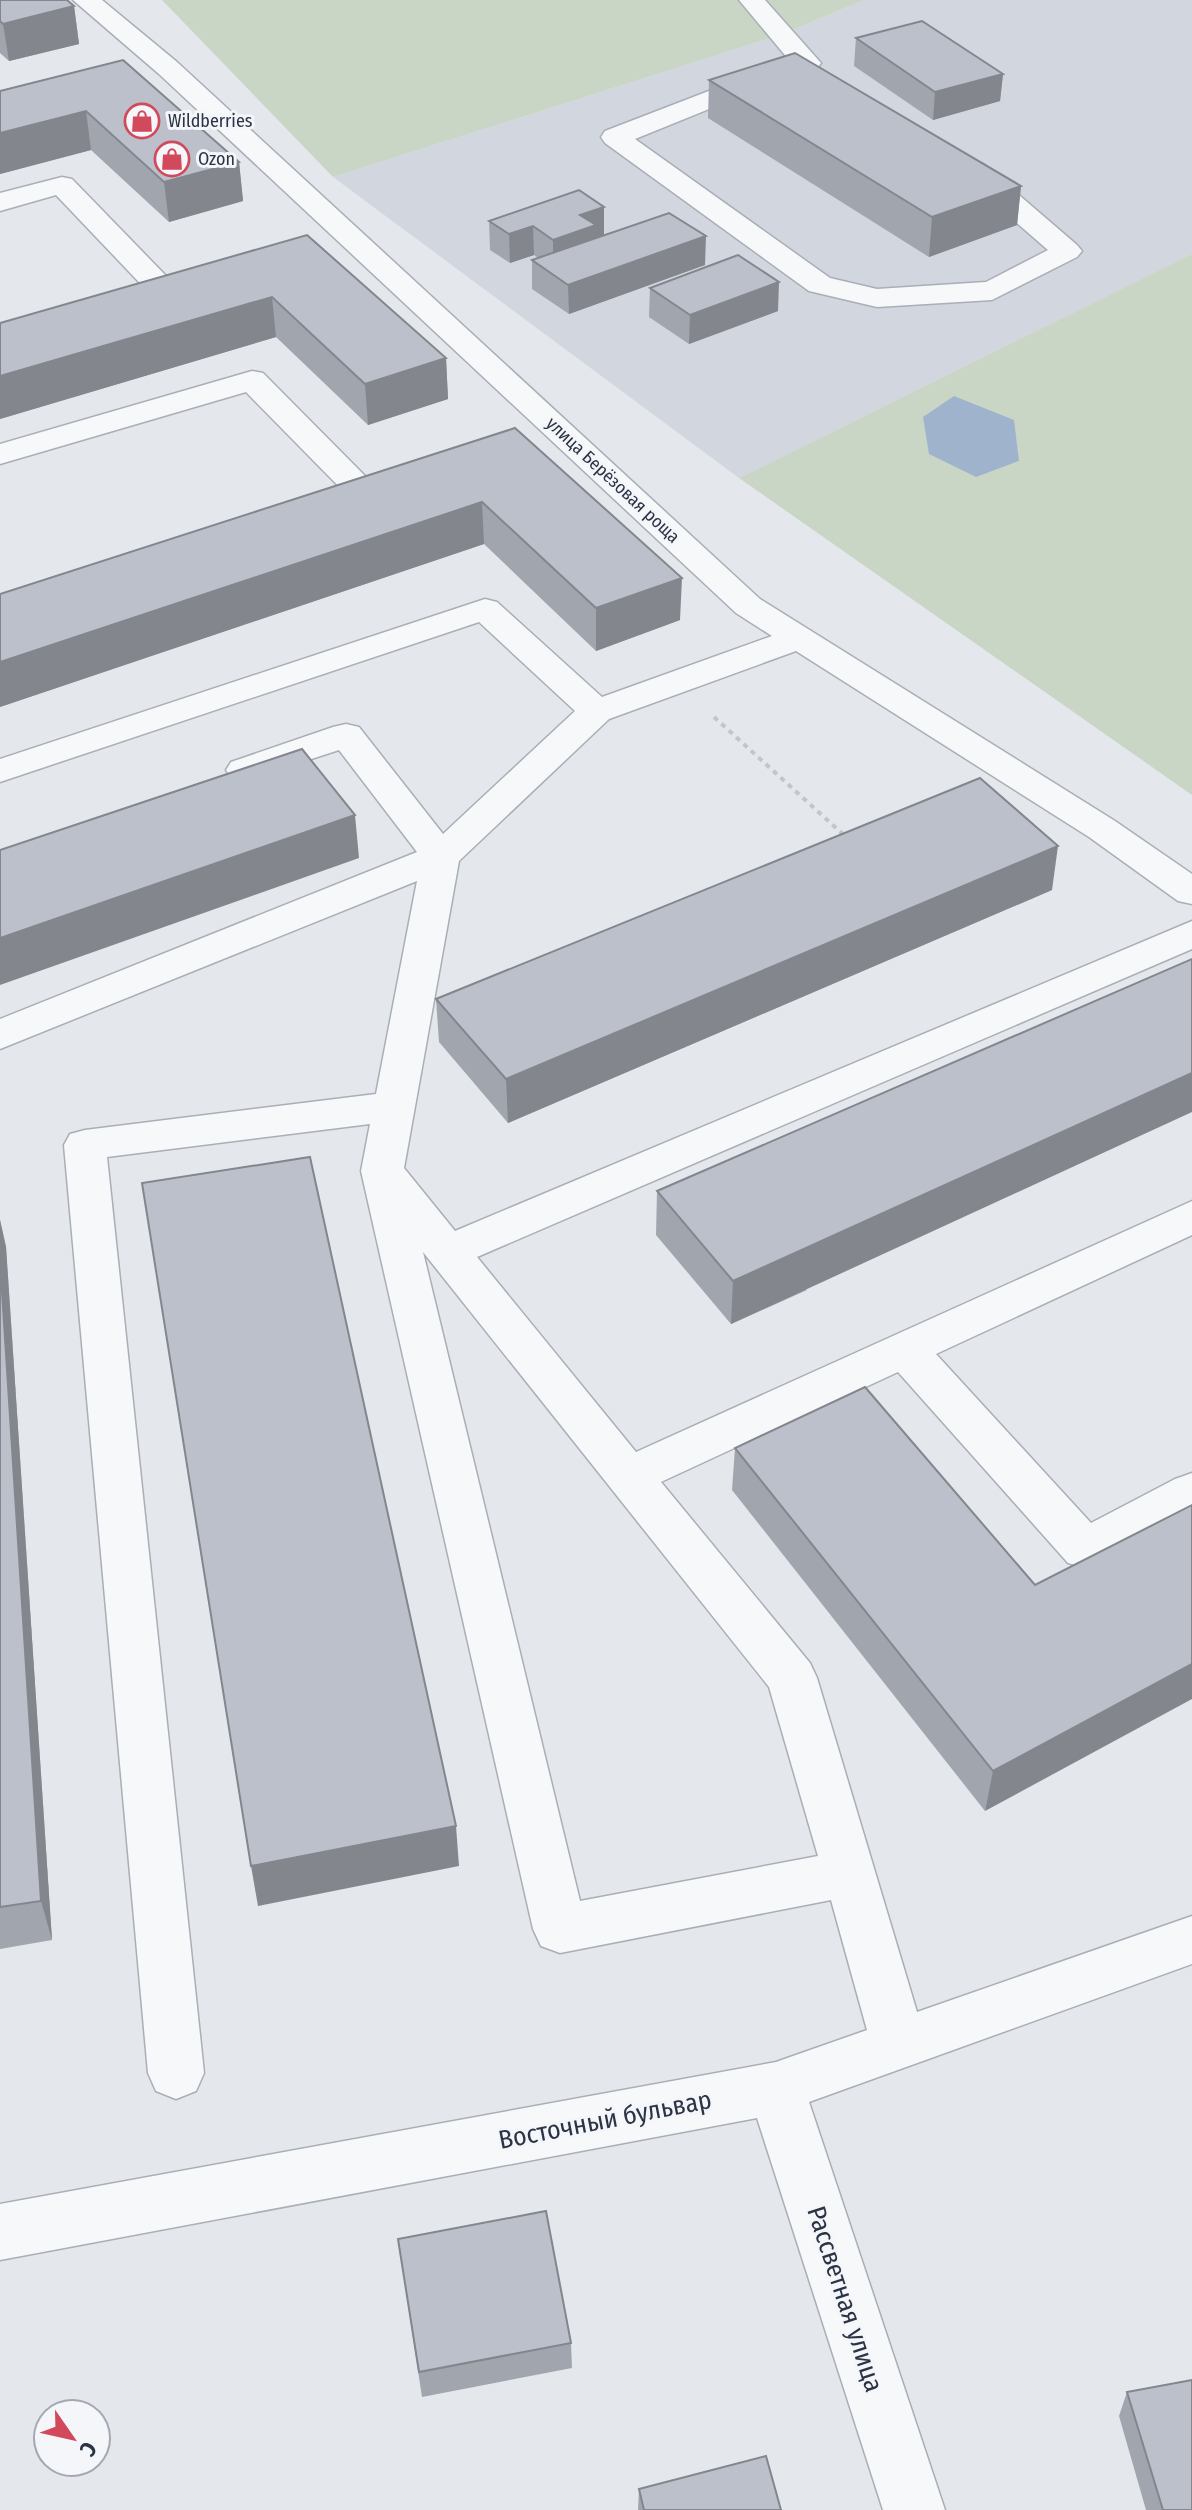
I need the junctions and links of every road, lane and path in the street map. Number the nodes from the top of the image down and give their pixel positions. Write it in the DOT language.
graph roads {
  1 [pos="86,0"];
  2 [pos="752,0"];
  3 [pos="779,71"];
  4 [pos="824,84"];
  5 [pos="955,155"];
  6 [pos="0,202"];
  7 [pos="225,277"];
  8 [pos="166,293"];
  9 [pos="136,302"];
  10 [pos="0,454"];
  11 [pos="432,481"];
  12 [pos="800,638"];
  13 [pos="676,683"];
  14 [pos="596,711"];
  15 [pos="0,771"];
  16 [pos="1019,777"];
  17 [pos="210,782"];
  18 [pos="978,793"];
  19 [pos="852,843"];
  20 [pos="441,857"];
  21 [pos="1192,892"];
  22 [pos="1192,934"];
  23 [pos="455,1001"];
  24 [pos="411,1018"];
  25 [pos="0,1035"];
  26 [pos="394,1106"];
  27 [pos="382,1171"];
  28 [pos="1192,1217"];
  29 [pos="447,1252"];
  30 [pos="905,1349"];
  31 [pos="628,1476"];
  32 [pos="1192,1492"];
  33 [pos="850,1873"];
  34 [pos="1192,1940"];
  35 [pos="899,2044"];
  36 [pos="176,2073"];
  37 [pos="776,2088"];
  38 [pos="0,2232"];
  39 [pos="914,2510"];
  1 -- 12 [label="street, улица Берёзовая роща"];
  2 -- 3 [label="street"];
  3 -- 4 [label="street"];
  3 -- 5 [label="street"];
  6 -- 8 [label="street"];
  7 -- 8 [label="street"];
  8 -- 9 [label="street"];
  10 -- 11 [label="street"];
  12 -- 13 [label="street"];
  12 -- 16 [label="street, улица Берёзовая роща"];
  13 -- 14 [label="street"];
  13 -- 19 [label="path"];
  14 -- 15 [label="street"];
  14 -- 20 [label="street"];
  16 -- 18 [label="street"];
  16 -- 21 [label="street, улица Берёзовая роща"];
  17 -- 20 [label="street"];
  20 -- 24 [label="street"];
  20 -- 25 [label="street"];
  22 -- 29 [label="street"];
  23 -- 24 [label="street"];
  24 -- 26 [label="street"];
  26 -- 27 [label="street"];
  26 -- 36 [label="street"];
  27 -- 29 [label="street"];
  27 -- 33 [label="street"];
  28 -- 30 [label="street"];
  29 -- 31 [label="street"];
  30 -- 31 [label="street"];
  30 -- 32 [label="street"];
  31 -- 33 [label="street"];
  33 -- 35 [label="street"];
  34 -- 35 [label="street, Восточный бульвар"];
  35 -- 37 [label="street, Восточный бульвар"];
  37 -- 38 [label="street, Восточный бульвар"];
  37 -- 39 [label="street, Рассветная улица"];
}
